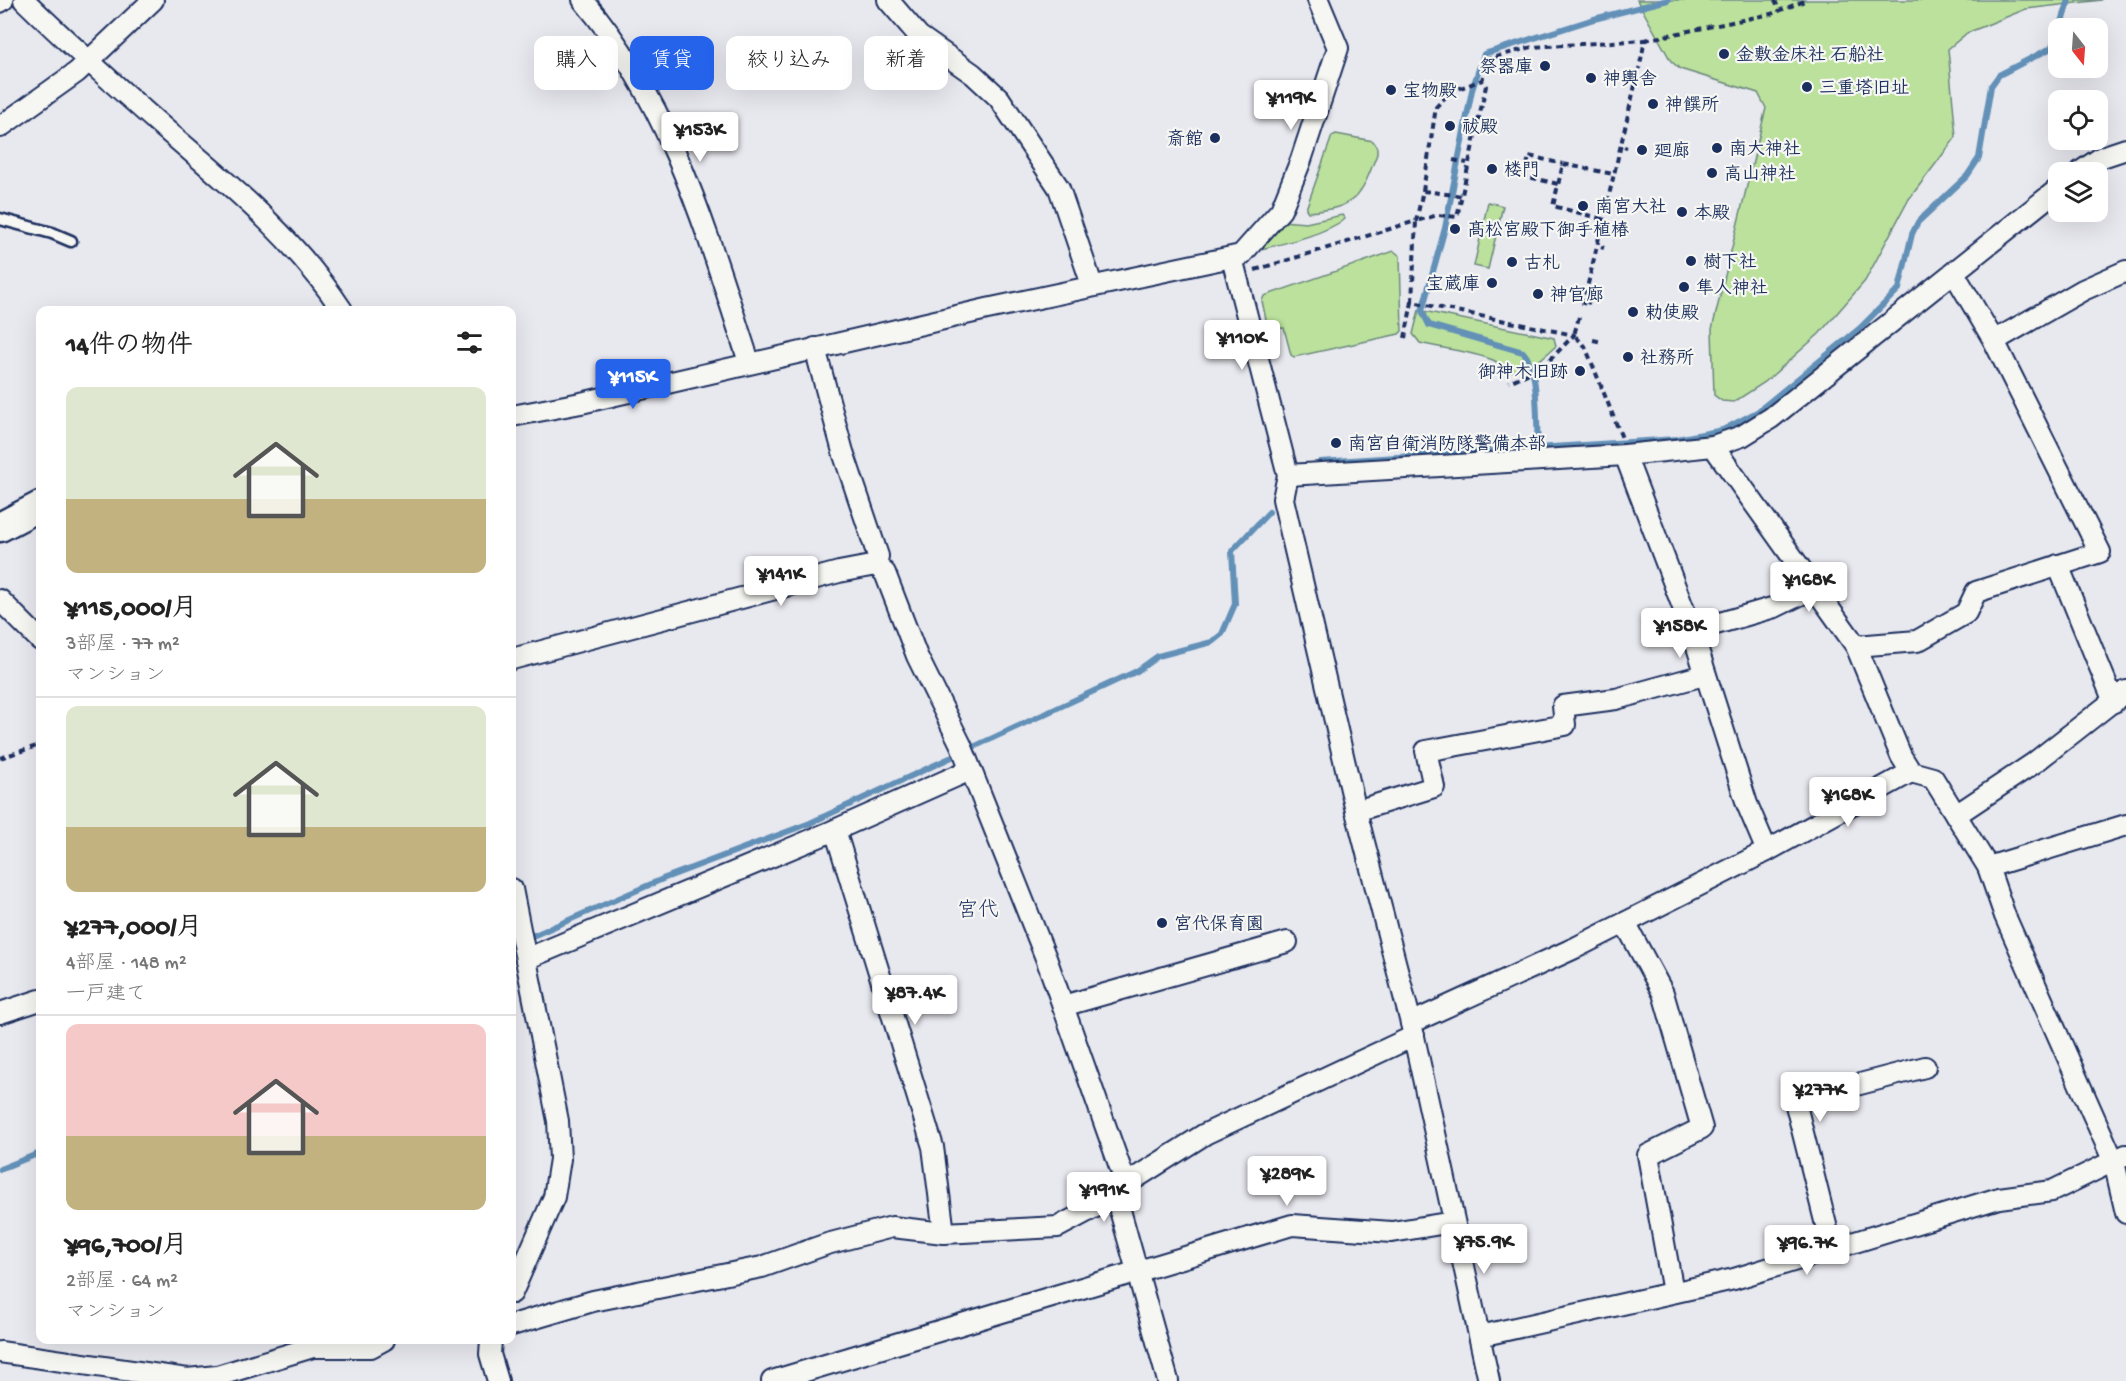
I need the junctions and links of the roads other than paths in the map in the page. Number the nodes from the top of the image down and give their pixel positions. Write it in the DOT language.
graph roads {
  1 [pos="24,0"];
  2 [pos="153,0"];
  3 [pos="583,0"];
  4 [pos="888,0"];
  5 [pos="1318,0"];
  6 [pos="88,62"];
  7 [pos="0,127"];
  8 [pos="2126,149"];
  9 [pos="2095,162"];
  10 [pos="2048,197"];
  11 [pos="0,219"];
  12 [pos="71,241"];
  13 [pos="1232,258"];
  14 [pos="2126,272"];
  15 [pos="1954,273"];
  16 [pos="1092,285"];
  17 [pos="339,306"];
  18 [pos="1994,341"];
  19 [pos="815,348"];
  20 [pos="749,362"];
  21 [pos="516,415"];
  22 [pos="1623,445"];
  23 [pos="1713,446"];
  24 [pos="1288,475"];
  25 [pos="36,508"];
  26 [pos="0,527"];
  27 [pos="2058,565"];
  28 [pos="876,566"];
  29 [pos="1814,588"];
  30 [pos="0,600"];
  31 [pos="1692,631"];
  32 [pos="36,636"];
  33 [pos="1856,646"];
  34 [pos="516,658"];
  35 [pos="1704,675"];
  36 [pos="2120,696"];
  37 [pos="966,758"];
  38 [pos="1911,772"];
  39 [pos="1356,811"];
  40 [pos="1956,815"];
  41 [pos="2126,825"];
  42 [pos="835,830"];
  43 [pos="1767,851"];
  44 [pos="1988,867"];
  45 [pos="516,909"];
  46 [pos="1625,923"];
  47 [pos="1287,942"];
  48 [pos="523,945"];
  49 [pos="36,1001"];
  50 [pos="1063,1005"];
  51 [pos="0,1013"];
  52 [pos="1413,1029"];
  53 [pos="1925,1067"];
  54 [pos="2120,1159"];
  55 [pos="1121,1190"];
  56 [pos="2126,1213"];
  57 [pos="1453,1222"];
  58 [pos="944,1233"];
  59 [pos="1832,1249"];
  60 [pos="1135,1270"];
  61 [pos="516,1284"];
  62 [pos="1673,1292"];
  63 [pos="516,1324"];
  64 [pos="1479,1336"];
  65 [pos="377,1344"];
  66 [pos="491,1344"];
  67 [pos="0,1352"];
  68 [pos="498,1381"];
  69 [pos="772,1381"];
  70 [pos="1168,1381"];
  71 [pos="1489,1381"];
  1 -- 6 [label="street"];
  2 -- 6 [label="street"];
  3 -- 20 [label="street"];
  4 -- 16 [label="street"];
  5 -- 13 [label="street"];
  6 -- 7 [label="street"];
  6 -- 17 [label="street"];
  8 -- 9 [label="street"];
  10 -- 15 [label="street"];
  11 -- 12 [label="lane"];
  13 -- 16 [label="street"];
  13 -- 24 [label="street"];
  14 -- 18 [label="street"];
  15 -- 18 [label="street"];
  15 -- 23 [label="street"];
  16 -- 19 [label="street"];
  18 -- 27 [label="street"];
  19 -- 20 [label="street"];
  19 -- 28 [label="street"];
  20 -- 21 [label="street"];
  22 -- 23 [label="street"];
  22 -- 24 [label="street"];
  22 -- 31 [label="street"];
  23 -- 29 [label="street"];
  24 -- 39 [label="street"];
  25 -- 26 [label="street"];
  27 -- 33 [label="street"];
  27 -- 36 [label="street"];
  28 -- 34 [label="street"];
  28 -- 37 [label="street"];
  29 -- 31 [label="street"];
  29 -- 33 [label="street"];
  30 -- 32 [label="street"];
  31 -- 35 [label="street"];
  33 -- 38 [label="street"];
  35 -- 39 [label="street"];
  35 -- 43 [label="street"];
  36 -- 40 [label="street"];
  37 -- 42 [label="street"];
  37 -- 50 [label="street"];
  38 -- 40 [label="street"];
  38 -- 43 [label="street"];
  39 -- 52 [label="street"];
  40 -- 44 [label="street"];
  41 -- 44 [label="street"];
  42 -- 48 [label="street"];
  42 -- 58 [label="street"];
  43 -- 46 [label="street"];
  44 -- 54 [label="street"];
  45 -- 48 [label="street"];
  46 -- 52 [label="street"];
  46 -- 62 [label="street"];
  47 -- 50 [label="street"];
  48 -- 61 [label="street"];
  49 -- 51 [label="street"];
  50 -- 55 [label="street"];
  52 -- 55 [label="street"];
  52 -- 57 [label="street"];
  53 -- 59 [label="street"];
  54 -- 56 [label="street"];
  54 -- 59 [label="street"];
  55 -- 58 [label="street"];
  55 -- 60 [label="street"];
  57 -- 60 [label="street"];
  57 -- 64 [label="street"];
  58 -- 63 [label="street"];
  59 -- 62 [label="street"];
  60 -- 69 [label="street"];
  60 -- 70 [label="street"];
  62 -- 64 [label="street"];
  64 -- 71 [label="street"];
  65 -- 67 [label="street"];
  66 -- 68 [label="street"];
}
